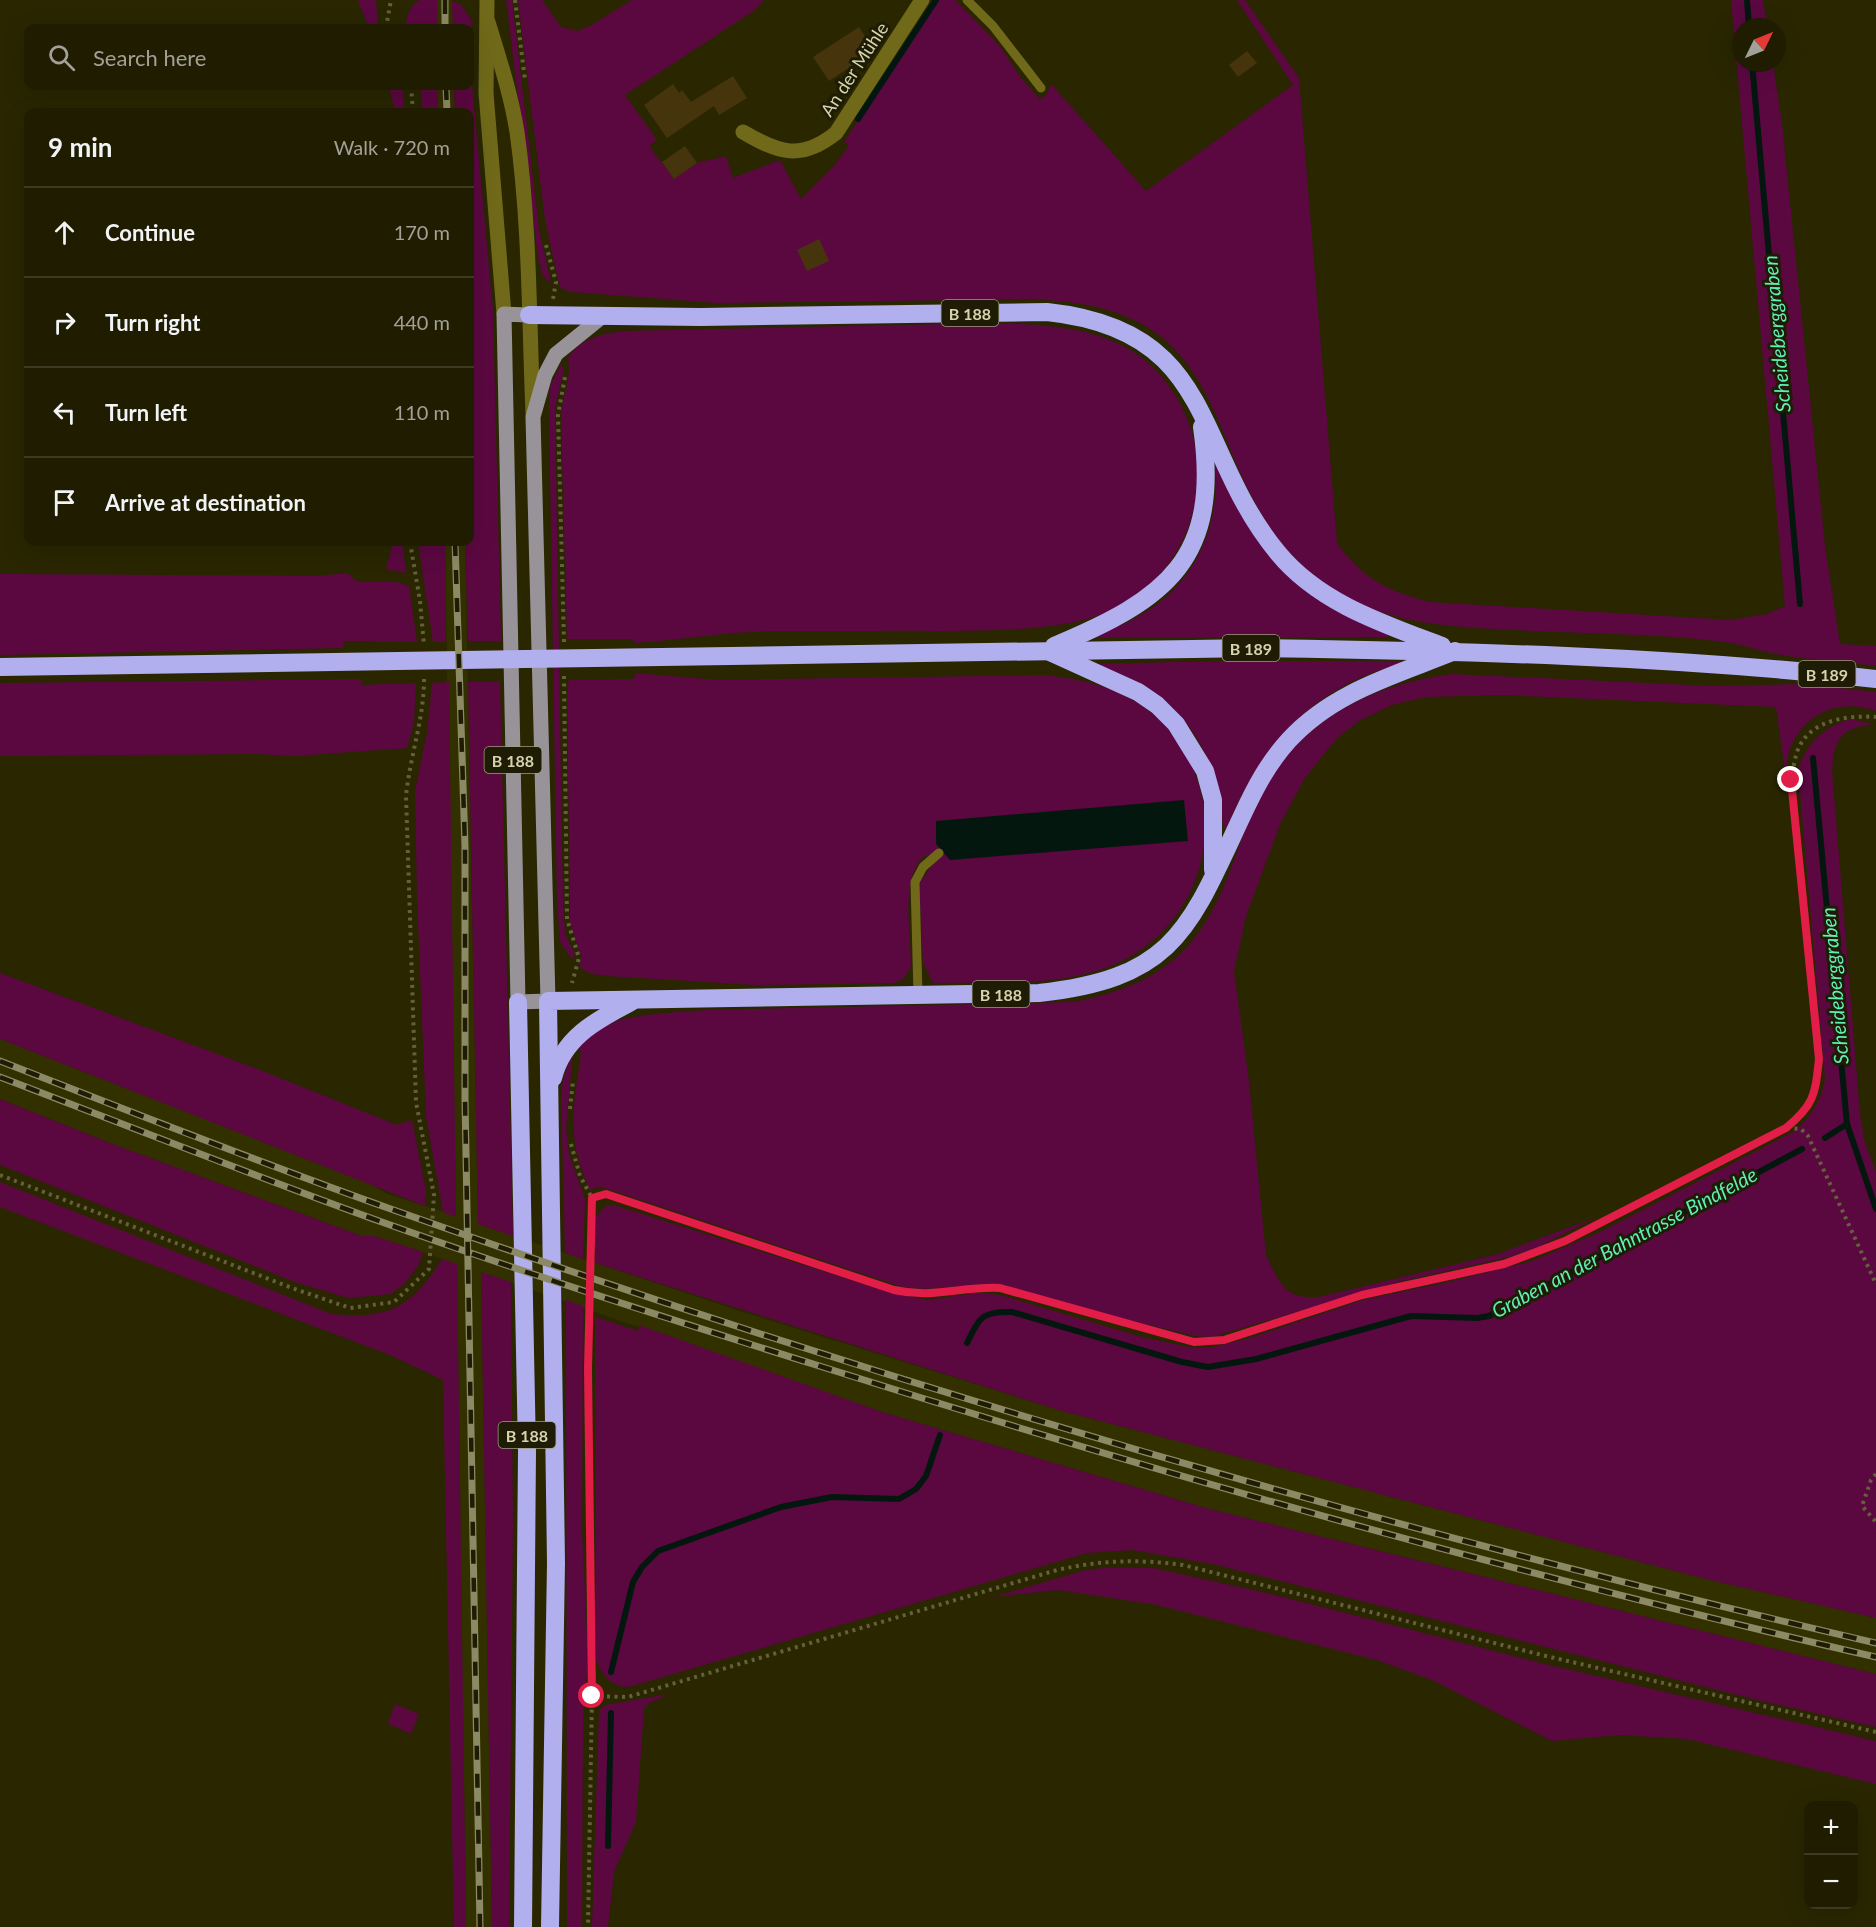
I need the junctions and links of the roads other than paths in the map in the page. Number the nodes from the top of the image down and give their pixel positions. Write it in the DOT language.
graph roads {
  1 [pos="487,0"];
  2 [pos="922,0"];
  3 [pos="967,0"];
  4 [pos="488,22"];
  5 [pos="1041,88"];
  6 [pos="743,132"];
  7 [pos="504,314"];
  8 [pos="539,315"];
  9 [pos="603,316"];
  10 [pos="1200,410"];
  11 [pos="533,417"];
  12 [pos="1046,649"];
  13 [pos="1455,651"];
  14 [pos="0,667"];
  15 [pos="1876,679"];
  16 [pos="939,853"];
  17 [pos="1212,877"];
  18 [pos="918,995"];
  19 [pos="636,1000"];
  20 [pos="548,1001"];
  21 [pos="518,1002"];
  22 [pos="550,1091"];
  23 [pos="523,1927"];
  24 [pos="550,1927"];
  1 -- 4 [label="main road"];
  2 -- 6 [label="main road, An der Mühle"];
  3 -- 5 [label="lane"];
  4 -- 7 [label="main road"];
  4 -- 8 [label="main road"];
  7 -- 8 [label="main road"];
  7 -- 21 [label="main road, B 188"];
  8 -- 9 [label="highway"];
  8 -- 11 [label="main road, B 188"];
  9 -- 10 [label="highway, B 188"];
  9 -- 11 [label="main road, B 188"];
  10 -- 12 [label="highway, B 188"];
  10 -- 13 [label="highway"];
  11 -- 20 [label="main road, B 188"];
  12 -- 13 [label="highway, B 189"];
  12 -- 14 [label="highway, B 188"];
  12 -- 17 [label="highway, B 188"];
  13 -- 15 [label="highway, B 189"];
  13 -- 17 [label="highway"];
  16 -- 18 [label="lane"];
  17 -- 18 [label="highway, B 188"];
  18 -- 19 [label="highway, B 188"];
  19 -- 20 [label="highway, B 188"];
  19 -- 22 [label="highway"];
  20 -- 21 [label="main road, B 188"];
  20 -- 22 [label="highway, B 188"];
  21 -- 23 [label="highway, B 188"];
  22 -- 24 [label="highway, B 188"];
}
